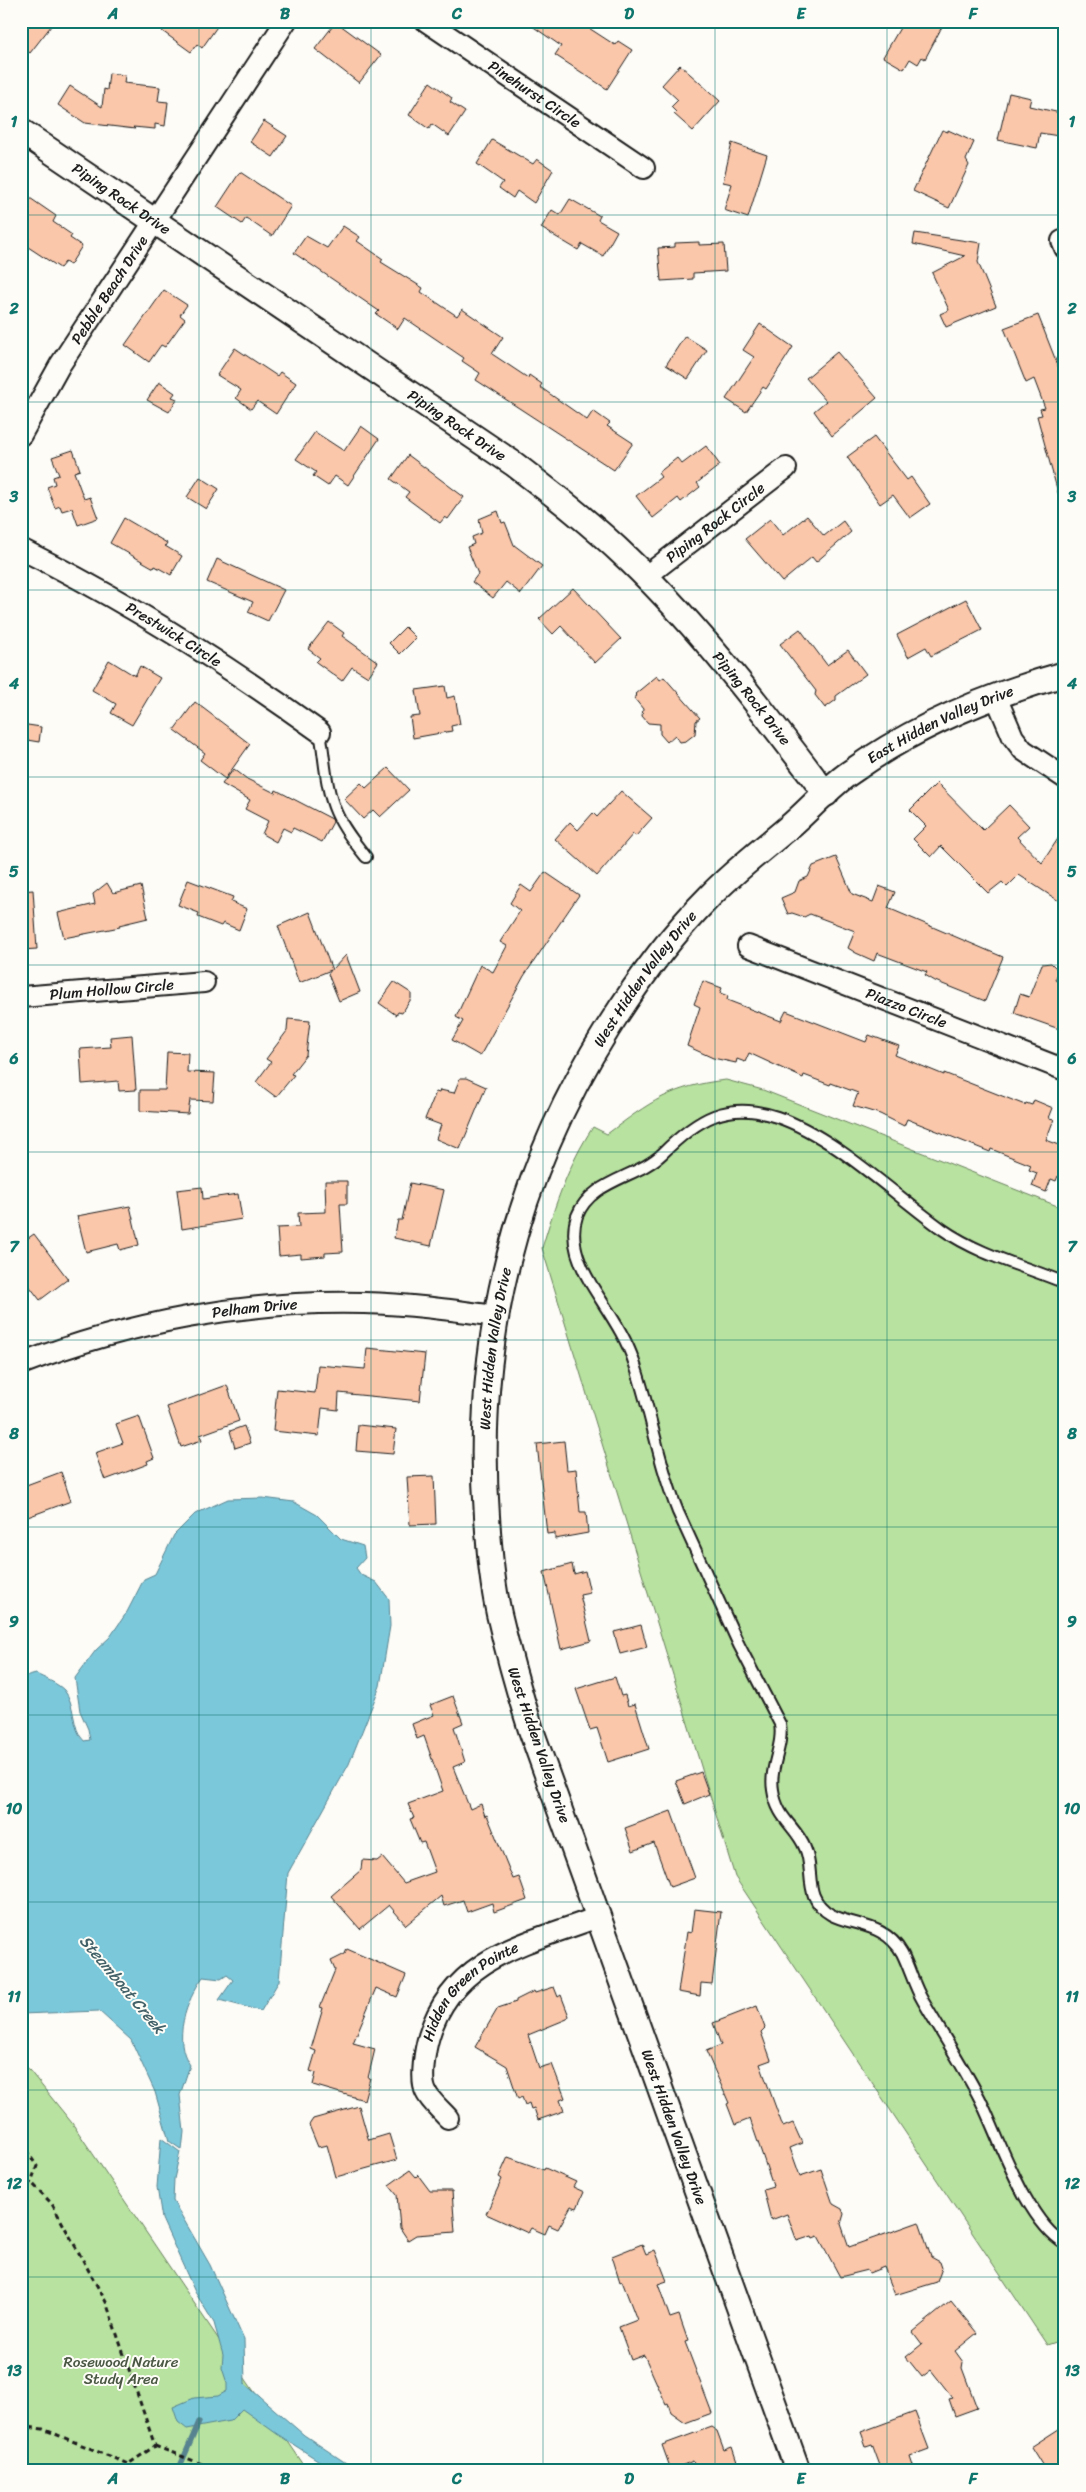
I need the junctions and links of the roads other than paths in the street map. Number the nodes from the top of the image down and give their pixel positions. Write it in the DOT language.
graph roads {
  1 [pos="286,21"];
  2 [pos="426,21"];
  3 [pos="21,131"];
  4 [pos="644,168"];
  5 [pos="155,221"];
  6 [pos="21,436"];
  7 [pos="786,468"];
  8 [pos="21,549"];
  9 [pos="645,577"];
  10 [pos="1065,674"];
  11 [pos="996,697"];
  12 [pos="320,732"];
  13 [pos="1065,778"];
  14 [pos="826,794"];
  15 [pos="366,856"];
  16 [pos="748,946"];
  17 [pos="204,982"];
  18 [pos="21,997"];
  19 [pos="1065,1070"];
  20 [pos="1065,1283"];
  21 [pos="496,1316"];
  22 [pos="21,1364"];
  23 [pos="598,1917"];
  24 [pos="448,2118"];
  25 [pos="1065,2244"];
  26 [pos="798,2471"];
  1 -- 5 [label="street, Pebble Beach Drive"];
  2 -- 4 [label="street, Pinehurst Circle"];
  3 -- 5 [label="street, Piping Rock Drive"];
  5 -- 6 [label="street, Pebble Beach Drive"];
  5 -- 9 [label="street, Piping Rock Drive"];
  7 -- 9 [label="street, Piping Rock Circle"];
  8 -- 12 [label="street, Prestwick Circle"];
  9 -- 14 [label="street, Piping Rock Drive"];
  10 -- 11 [label="street, East Hidden Valley Drive"];
  11 -- 13 [label="street"];
  11 -- 14 [label="street, East Hidden Valley Drive"];
  12 -- 15 [label="lane"];
  14 -- 21 [label="street, West Hidden Valley Drive"];
  16 -- 19 [label="street, Piazzo Circle"];
  17 -- 18 [label="street, Plum Hollow Circle"];
  20 -- 25 [label="lane"];
  21 -- 22 [label="street, Pelham Drive"];
  21 -- 23 [label="street, West Hidden Valley Drive"];
  23 -- 24 [label="street, Hidden Green Pointe"];
  23 -- 26 [label="street, West Hidden Valley Drive"];
}
